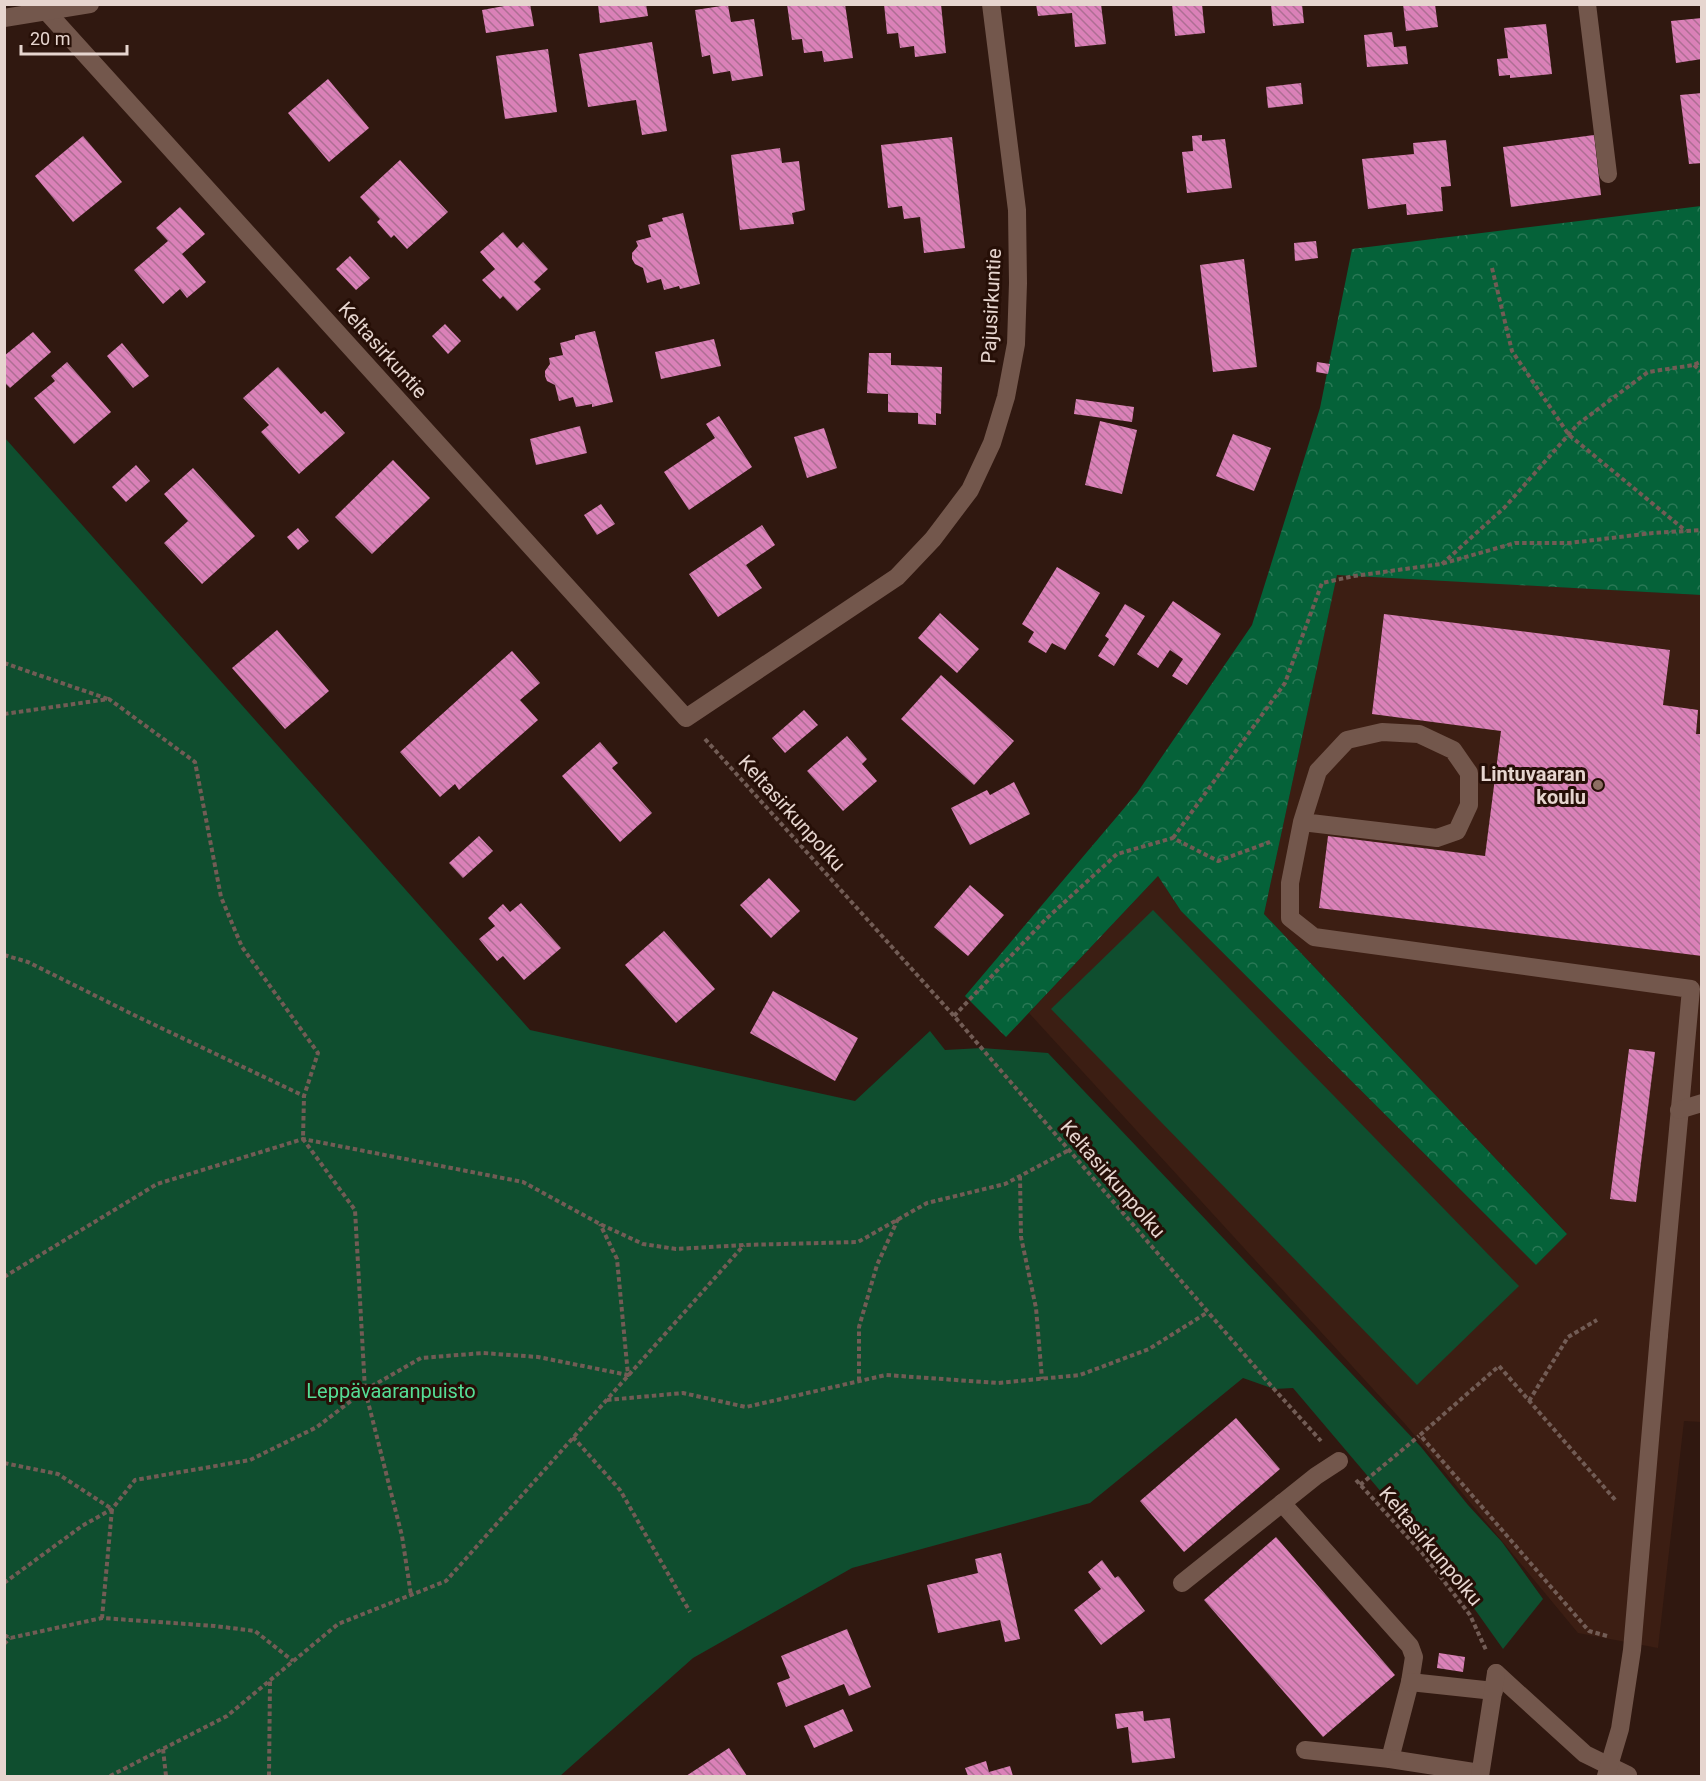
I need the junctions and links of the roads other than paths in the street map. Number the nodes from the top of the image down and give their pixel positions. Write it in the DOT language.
graph roads {
  1 [pos="90,4"];
  2 [pos="991,4"];
  3 [pos="1587,4"];
  4 [pos="46,11"];
  5 [pos="4,18"];
  6 [pos="1608,174"];
  7 [pos="686,718"];
  8 [pos="1302,822"];
  9 [pos="1701,1103"];
  10 [pos="1679,1110"];
  11 [pos="1339,1461"];
  12 [pos="1282,1503"];
  13 [pos="1182,1583"];
  14 [pos="1410,1682"];
  15 [pos="1495,1682"];
  16 [pos="1305,1750"];
  17 [pos="1389,1759"];
  18 [pos="1607,1771"];
  19 [pos="1480,1775"];
  20 [pos="1628,1775"];
  1 -- 4 [label="street"];
  2 -- 7 [label="street, Pajusirkuntie"];
  3 -- 6 [label="street"];
  4 -- 5 [label="street"];
  4 -- 7 [label="street, Keltasirkuntie"];
  8 -- 8 [label="street"];
  8 -- 10 [label="street"];
  9 -- 10 [label="street"];
  10 -- 18 [label="street"];
  11 -- 12 [label="street"];
  12 -- 13 [label="street"];
  12 -- 14 [label="street"];
  14 -- 15 [label="street"];
  14 -- 17 [label="street"];
  15 -- 18 [label="street"];
  15 -- 19 [label="street"];
  16 -- 17 [label="street"];
  17 -- 19 [label="street"];
  18 -- 20 [label="street"];
}
